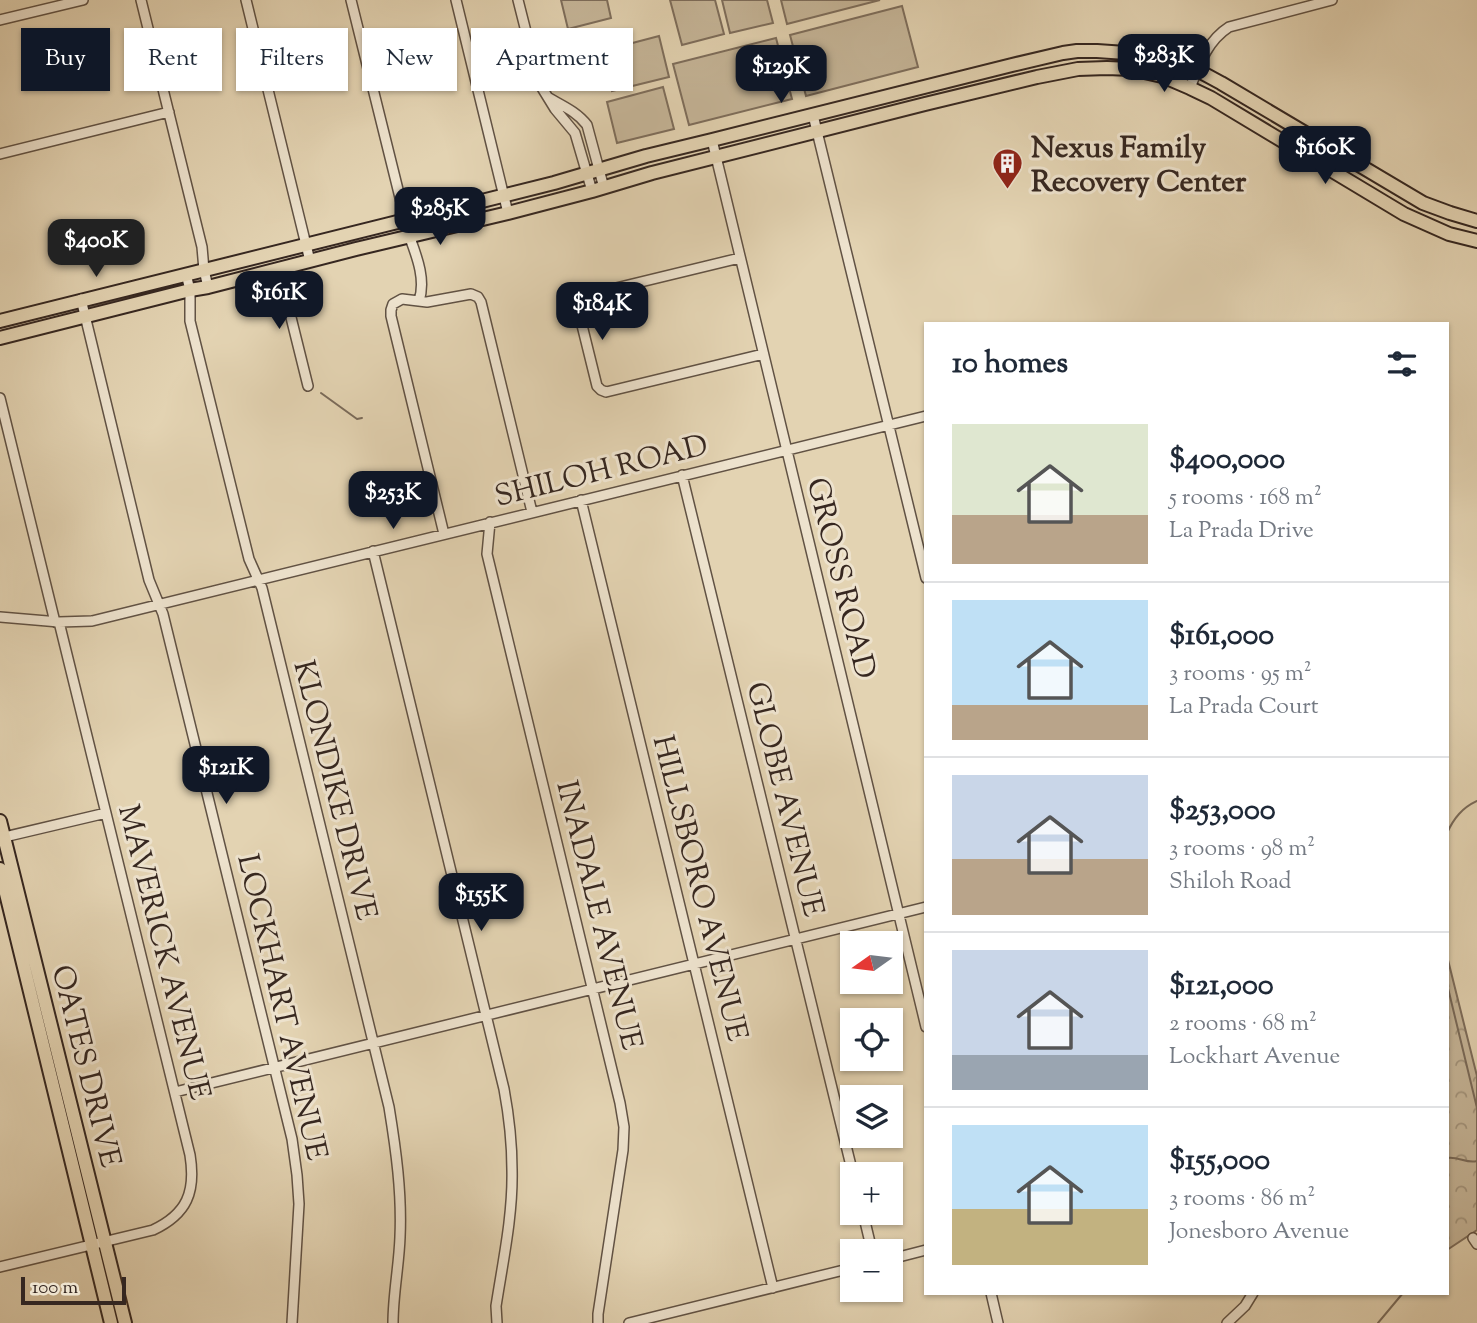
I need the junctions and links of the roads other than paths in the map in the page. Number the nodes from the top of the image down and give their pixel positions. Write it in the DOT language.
graph roads {
  1 [pos="83,0"];
  2 [pos="141,0"];
  3 [pos="246,0"];
  4 [pos="351,0"];
  5 [pos="456,0"];
  6 [pos="518,0"];
  7 [pos="1332,0"];
  8 [pos="0,20"];
  9 [pos="1077,51"];
  10 [pos="1078,69"];
  11 [pos="1196,71"];
  12 [pos="966,76"];
  13 [pos="1190,88"];
  14 [pos="970,94"];
  15 [pos="169,112"];
  16 [pos="813,115"];
  17 [pos="817,131"];
  18 [pos="712,140"];
  19 [pos="0,154"];
  20 [pos="716,157"];
  21 [pos="593,172"];
  22 [pos="1378,177"];
  23 [pos="598,190"];
  24 [pos="1368,193"];
  25 [pos="504,196"];
  26 [pos="508,213"];
  27 [pos="405,220"];
  28 [pos="1477,221"];
  29 [pos="410,238"];
  30 [pos="1477,241"];
  31 [pos="306,245"];
  32 [pos="740,258"];
  33 [pos="310,261"];
  34 [pos="279,269"];
  35 [pos="204,270"];
  36 [pos="186,274"];
  37 [pos="208,287"];
  38 [pos="190,290"];
  39 [pos="81,299"];
  40 [pos="419,300"];
  41 [pos="85,317"];
  42 [pos="0,321"];
  43 [pos="0,338"];
  44 [pos="763,354"];
  45 [pos="309,386"];
  46 [pos="0,398"];
  47 [pos="924,416"];
  48 [pos="889,424"];
  49 [pos="786,449"];
  50 [pos="682,475"];
  51 [pos="581,500"];
  52 [pos="532,512"];
  53 [pos="489,523"];
  54 [pos="444,534"];
  55 [pos="373,551"];
  56 [pos="924,570"];
  57 [pos="258,580"];
  58 [pos="159,605"];
  59 [pos="0,617"];
  60 [pos="57,622"];
  61 [pos="106,813"];
  62 [pos="0,821"];
  63 [pos="2,837"];
  64 [pos="0,869"];
  65 [pos="924,908"];
  66 [pos="898,914"];
  67 [pos="795,938"];
  68 [pos="695,964"];
  69 [pos="593,989"];
  70 [pos="486,1015"];
  71 [pos="924,1019"];
  72 [pos="373,1044"];
  73 [pos="275,1068"];
  74 [pos="175,1092"];
  75 [pos="850,1162"];
  76 [pos="98,1243"];
  77 [pos="924,1251"];
  78 [pos="903,1256"];
  79 [pos="0,1267"];
  80 [pos="840,1271"];
  81 [pos="773,1288"];
  82 [pos="991,1295"];
  83 [pos="1252,1295"];
  84 [pos="111,1323"];
  85 [pos="125,1323"];
  86 [pos="292,1323"];
  87 [pos="393,1323"];
  88 [pos="497,1323"];
  89 [pos="598,1323"];
  90 [pos="629,1323"];
  91 [pos="998,1323"];
  92 [pos="1227,1323"];
  1 -- 8 [label="street"];
  2 -- 15 [label="street"];
  3 -- 31 [label="street"];
  4 -- 27 [label="street"];
  5 -- 25 [label="street"];
  6 -- 21 [label="street"];
  7 -- 11 [label="street"];
  9 -- 10 [label="main road"];
  9 -- 11 [label="main road"];
  9 -- 12 [label="main road"];
  10 -- 13 [label="main road"];
  10 -- 14 [label="main road"];
  11 -- 13 [label="street"];
  11 -- 22 [label="main road"];
  12 -- 14 [label="main road"];
  12 -- 16 [label="main road"];
  13 -- 24 [label="main road"];
  14 -- 17 [label="main road"];
  15 -- 19 [label="street"];
  15 -- 35 [label="street"];
  16 -- 17 [label="street"];
  16 -- 18 [label="main road"];
  17 -- 20 [label="main road"];
  17 -- 48 [label="street"];
  18 -- 20 [label="street, GROSS ROAD"];
  18 -- 21 [label="main road"];
  20 -- 23 [label="main road"];
  20 -- 32 [label="street, GROSS ROAD"];
  21 -- 23 [label="street"];
  21 -- 25 [label="main road"];
  22 -- 24 [label="main road"];
  22 -- 28 [label="main road"];
  23 -- 26 [label="main road"];
  24 -- 30 [label="main road"];
  25 -- 26 [label="street"];
  25 -- 27 [label="main road"];
  26 -- 29 [label="main road"];
  27 -- 29 [label="street"];
  27 -- 31 [label="main road"];
  29 -- 33 [label="main road"];
  29 -- 40 [label="street"];
  31 -- 33 [label="street"];
  31 -- 35 [label="main road"];
  32 -- 44 [label="street, GROSS ROAD"];
  32 -- 44 [label="street"];
  33 -- 34 [label="main road"];
  34 -- 37 [label="main road"];
  34 -- 45 [label="street"];
  35 -- 36 [label="main road"];
  35 -- 37 [label="street"];
  36 -- 38 [label="street, KLONDIKE DRIVE"];
  36 -- 39 [label="main road"];
  37 -- 38 [label="main road"];
  38 -- 41 [label="main road"];
  38 -- 57 [label="street, KLONDIKE DRIVE"];
  39 -- 41 [label="street, LOCKHART AVENUE"];
  39 -- 42 [label="main road"];
  40 -- 52 [label="street"];
  40 -- 54 [label="street"];
  41 -- 43 [label="main road"];
  41 -- 58 [label="street, LOCKHART AVENUE"];
  44 -- 49 [label="street, GROSS ROAD"];
  46 -- 60 [label="street, MAVERICK AVENUE"];
  47 -- 48 [label="street, SHILOH ROAD"];
  48 -- 49 [label="street, SHILOH ROAD"];
  48 -- 56 [label="street"];
  49 -- 50 [label="street, SHILOH ROAD"];
  49 -- 66 [label="street, GROSS ROAD"];
  50 -- 51 [label="street, SHILOH ROAD"];
  50 -- 67 [label="street, GLOBE AVENUE"];
  51 -- 52 [label="street, SHILOH ROAD"];
  51 -- 68 [label="street, HILLSBORO AVENUE"];
  52 -- 53 [label="street, SHILOH ROAD"];
  53 -- 54 [label="street, SHILOH ROAD"];
  53 -- 69 [label="street, INADALE AVENUE"];
  54 -- 55 [label="street, SHILOH ROAD"];
  55 -- 57 [label="street, SHILOH ROAD"];
  55 -- 70 [label="street"];
  57 -- 58 [label="street, SHILOH ROAD"];
  57 -- 72 [label="street, KLONDIKE DRIVE"];
  58 -- 60 [label="street, SHILOH ROAD"];
  58 -- 73 [label="street, LOCKHART AVENUE"];
  59 -- 60 [label="street, SHILOH ROAD"];
  60 -- 61 [label="street, MAVERICK AVENUE"];
  61 -- 63 [label="street"];
  61 -- 74 [label="street, MAVERICK AVENUE"];
  62 -- 63 [label="main road, OATES DRIVE"];
  63 -- 76 [label="main road, OATES DRIVE"];
  64 -- 76 [label="main road, OATES DRIVE"];
  65 -- 66 [label="street"];
  66 -- 67 [label="street"];
  66 -- 71 [label="street, GROSS ROAD"];
  67 -- 68 [label="street"];
  67 -- 75 [label="street, GLOBE AVENUE"];
  68 -- 69 [label="street"];
  68 -- 81 [label="street, HILLSBORO AVENUE"];
  69 -- 70 [label="street"];
  69 -- 89 [label="street, INADALE AVENUE"];
  70 -- 72 [label="street"];
  70 -- 88 [label="street"];
  72 -- 73 [label="street"];
  72 -- 87 [label="street, KLONDIKE DRIVE"];
  73 -- 74 [label="street"];
  73 -- 86 [label="street, LOCKHART AVENUE"];
  74 -- 76 [label="street, MAVERICK AVENUE"];
  76 -- 79 [label="street, MAVERICK AVENUE"];
  76 -- 84 [label="main road, OATES DRIVE"];
  76 -- 85 [label="main road, OATES DRIVE"];
  77 -- 78 [label="street"];
  80 -- 81 [label="street"];
  81 -- 90 [label="street"];
  82 -- 91 [label="street"];
  83 -- 92 [label="street"];
}
